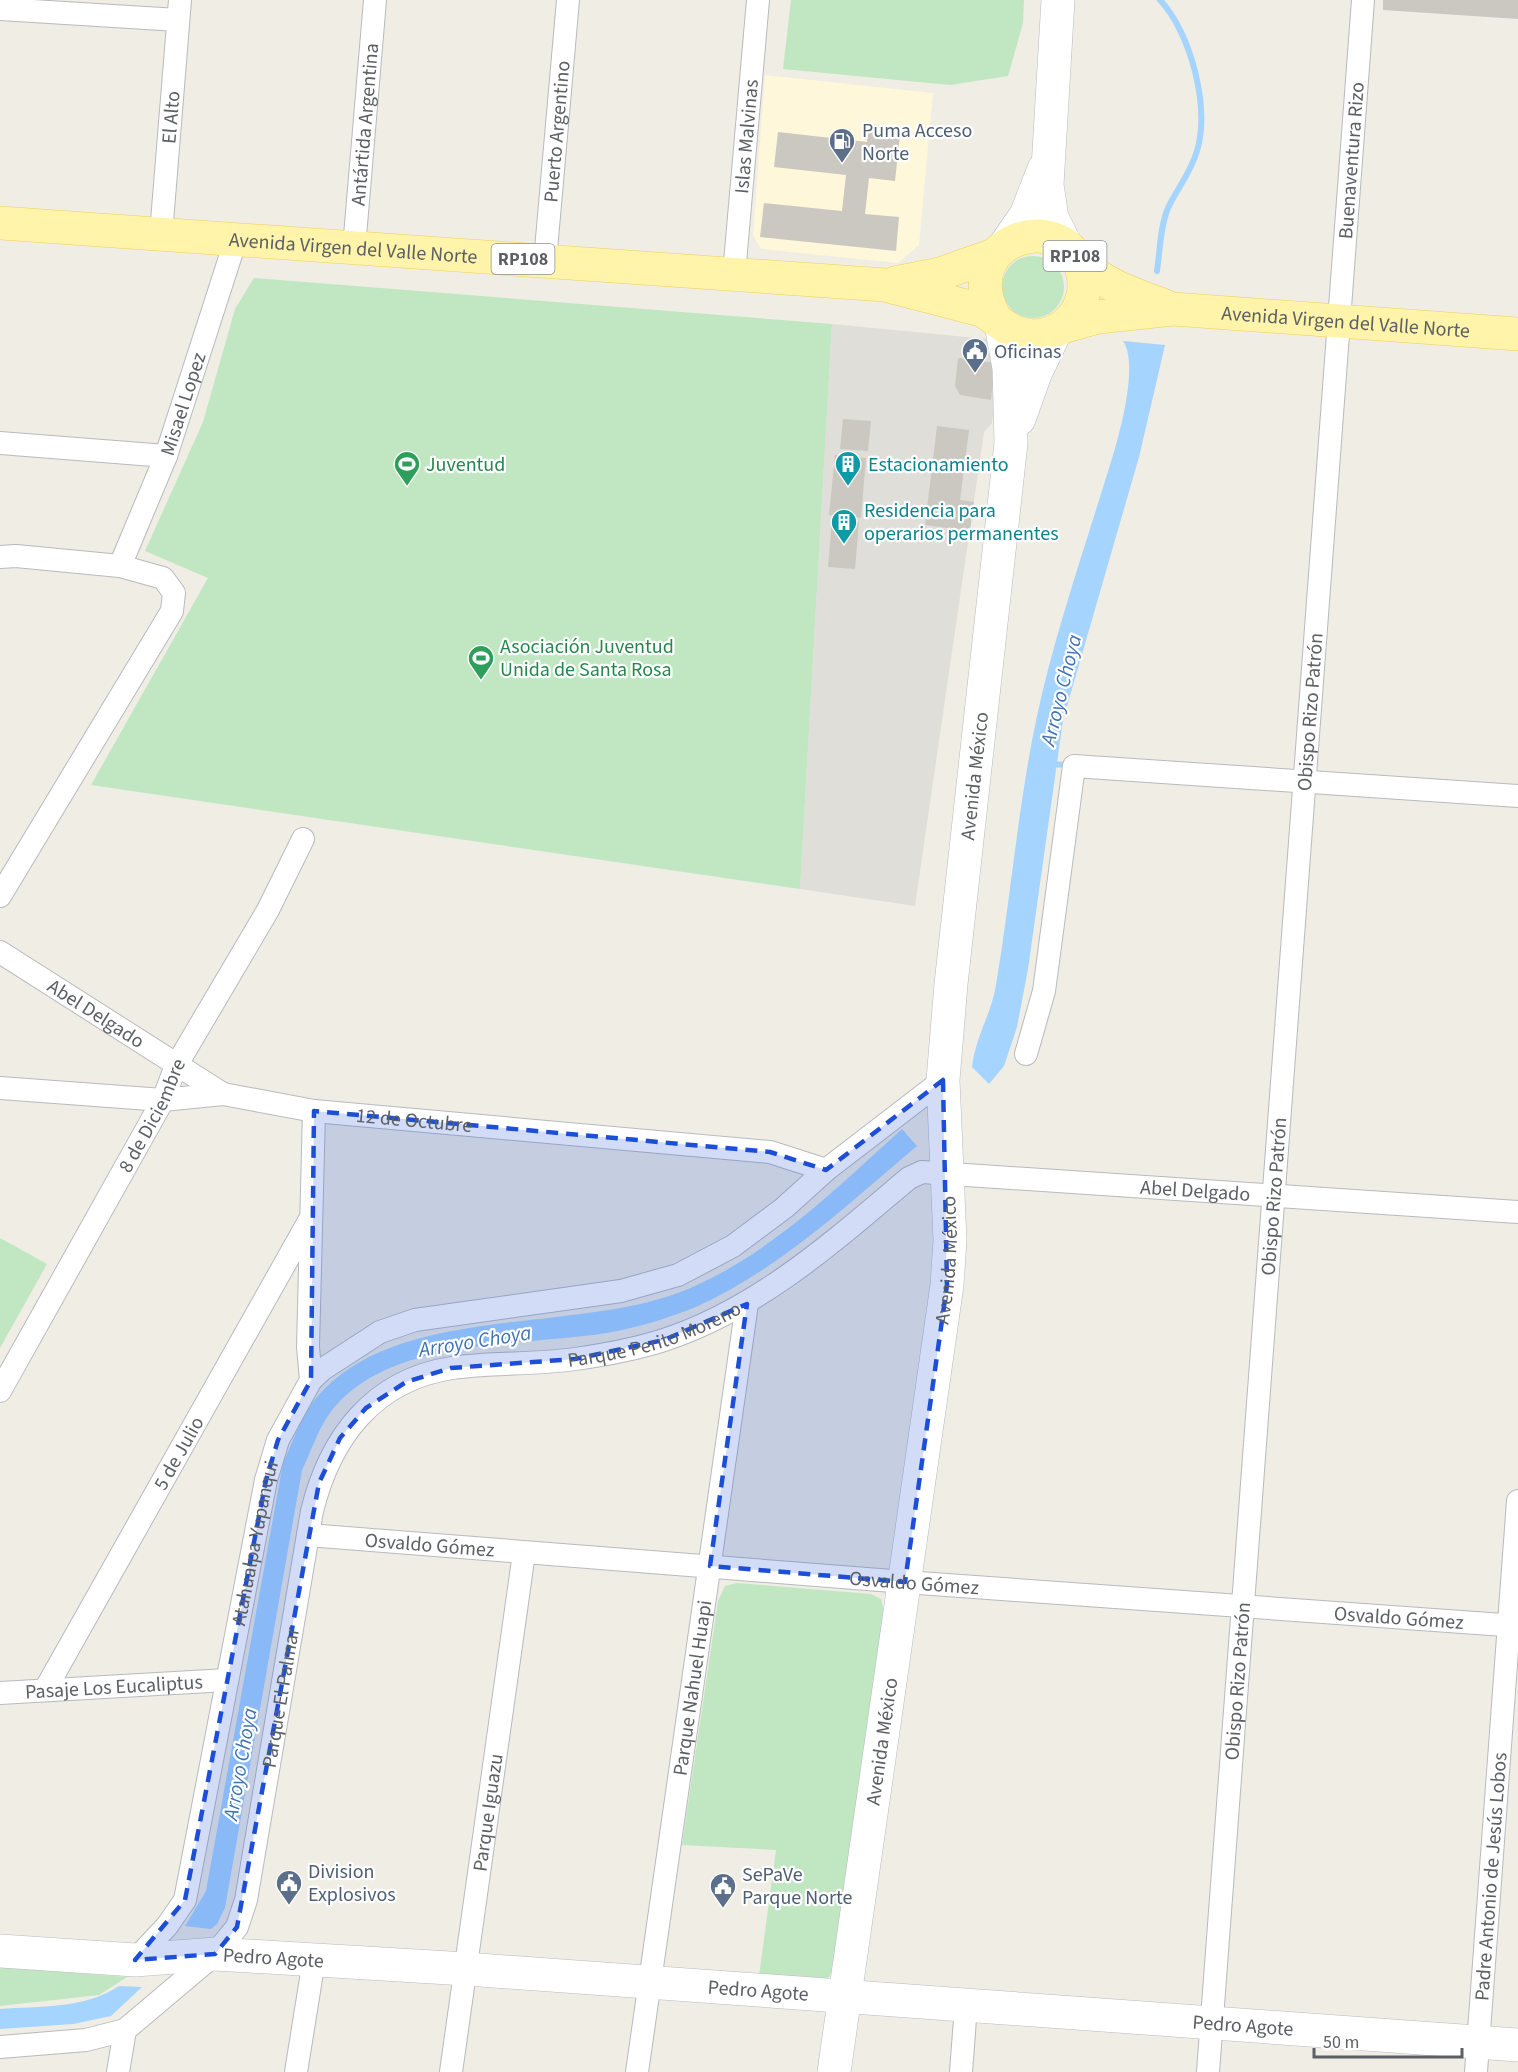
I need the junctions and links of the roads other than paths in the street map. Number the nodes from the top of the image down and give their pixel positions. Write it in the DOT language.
graph roads {
  1 [pos="375,0"];
  2 [pos="568,0"];
  3 [pos="758,0"];
  4 [pos="1058,0"];
  5 [pos="1363,0"];
  6 [pos="0,9"];
  7 [pos="179,10"];
  8 [pos="1046,161"];
  9 [pos="0,223"];
  10 [pos="162,234"];
  11 [pos="236,239"];
  12 [pos="354,248"];
  13 [pos="1000,250"];
  14 [pos="1072,253"];
  15 [pos="545,261"];
  16 [pos="734,274"];
  17 [pos="885,285"];
  18 [pos="1173,309"];
  19 [pos="998,320"];
  20 [pos="1340,321"];
  21 [pos="1059,329"];
  22 [pos="1518,334"];
  23 [pos="0,443"];
  24 [pos="1011,443"];
  25 [pos="166,456"];
  26 [pos="0,558"];
  27 [pos="120,566"];
  28 [pos="1305,782"];
  29 [pos="1518,796"];
  30 [pos="303,839"];
  31 [pos="0,896"];
  32 [pos="0,951"];
  33 [pos="1026,1054"];
  34 [pos="176,1066"];
  35 [pos="943,1080"];
  36 [pos="0,1088"];
  37 [pos="223,1094"];
  38 [pos="163,1100"];
  39 [pos="314,1111"];
  40 [pos="826,1170"];
  41 [pos="946,1171"];
  42 [pos="1274,1195"];
  43 [pos="1518,1212"];
  44 [pos="311,1218"];
  45 [pos="747,1304"];
  46 [pos="311,1380"];
  47 [pos="0,1390"];
  48 [pos="340,1438"];
  49 [pos="1518,1500"];
  50 [pos="308,1535"];
  51 [pos="524,1553"];
  52 [pos="710,1566"];
  53 [pos="905,1582"];
  54 [pos="1244,1606"];
  55 [pos="1513,1626"];
  56 [pos="227,1680"];
  57 [pos="45,1690"];
  58 [pos="0,1693"];
  59 [pos="0,1951"];
  60 [pos="215,1954"];
  61 [pos="135,1960"];
  62 [pos="314,1960"];
  63 [pos="466,1969"];
  64 [pos="651,1982"];
  65 [pos="843,1997"];
  66 [pos="966,2006"];
  67 [pos="1212,2024"];
  68 [pos="125,2030"];
  69 [pos="1518,2045"];
  70 [pos="0,2047"];
  71 [pos="1477,2057"];
  72 [pos="118,2072"];
  73 [pos="296,2072"];
  74 [pos="451,2072"];
  75 [pos="638,2072"];
  76 [pos="834,2072"];
  77 [pos="961,2072"];
  78 [pos="1208,2072"];
  1 -- 12 [label="street, Antártida Argentina"];
  2 -- 15 [label="street, Puerto Argentino"];
  3 -- 16 [label="street, Islas Malvinas"];
  4 -- 8 [label="main road"];
  5 -- 20 [label="street, Buenaventura Rizo"];
  6 -- 7 [label="street"];
  7 -- 10 [label="street, El Alto"];
  8 -- 13 [label="main road"];
  8 -- 14 [label="main road"];
  9 -- 10 [label="main road, Avenida Virgen del Valle Norte / RP108"];
  10 -- 11 [label="main road, Avenida Virgen del Valle Norte / RP108"];
  11 -- 12 [label="main road, Avenida Virgen del Valle Norte / RP108"];
  11 -- 25 [label="street, Misael Lopez"];
  12 -- 15 [label="main road, Avenida Virgen del Valle Norte / RP108"];
  13 -- 14 [label="main road, RP108"];
  13 -- 17 [label="main road, Avenida Virgen del Valle Norte / RP108"];
  13 -- 19 [label="main road"];
  14 -- 18 [label="main road, Avenida Virgen del Valle Norte / RP108"];
  14 -- 21 [label="main road, RP108"];
  15 -- 16 [label="main road, Avenida Virgen del Valle Norte / RP108"];
  16 -- 17 [label="main road, Avenida Virgen del Valle Norte / RP108"];
  17 -- 19 [label="main road, Avenida Virgen del Valle Norte / RP108"];
  18 -- 20 [label="main road, Avenida Virgen del Valle Norte / RP108"];
  18 -- 21 [label="main road, Avenida Virgen del Valle Norte / RP108"];
  19 -- 21 [label="main road, RP108"];
  19 -- 24 [label="main road, Avenida México"];
  20 -- 22 [label="main road, Avenida Virgen del Valle Norte / RP108"];
  20 -- 28 [label="street, Obispo Rizo Patrón"];
  21 -- 24 [label="main road, Avenida México"];
  23 -- 25 [label="street"];
  24 -- 35 [label="main road, Avenida México"];
  25 -- 27 [label="street, Misael Lopez"];
  26 -- 27 [label="street"];
  27 -- 31 [label="street"];
  28 -- 29 [label="street"];
  28 -- 33 [label="street"];
  28 -- 42 [label="street, Obispo Rizo Patrón"];
  30 -- 34 [label="street, 8 de Diciembre"];
  32 -- 34 [label="street, Abel Delgado"];
  34 -- 37 [label="street, Abel Delgado"];
  34 -- 38 [label="street, 8 de Diciembre"];
  35 -- 40 [label="street"];
  35 -- 41 [label="main road, Avenida México"];
  36 -- 38 [label="street, 12 de Octubre"];
  37 -- 38 [label="street, 12 de Octubre"];
  37 -- 39 [label="street, 12 de Octubre"];
  38 -- 47 [label="street, 8 de Diciembre"];
  39 -- 40 [label="street, 12 de Octubre"];
  39 -- 44 [label="street"];
  40 -- 46 [label="street"];
  41 -- 42 [label="street, Abel Delgado"];
  41 -- 45 [label="street, Parque Perito Moreno"];
  41 -- 53 [label="main road, Avenida México"];
  42 -- 43 [label="street, Abel Delgado"];
  42 -- 54 [label="street, Obispo Rizo Patrón"];
  44 -- 46 [label="street"];
  44 -- 57 [label="street, 5 de Julio"];
  45 -- 48 [label="street, Parque Perito Moreno"];
  45 -- 52 [label="street, Parque Nahuel Huapi"];
  46 -- 56 [label="street, Atahualpa Yupanqui"];
  48 -- 50 [label="street, Parque El Palmar"];
  49 -- 55 [label="street, Padre Antonio de Jesús Lobos"];
  50 -- 51 [label="street, Osvaldo Gómez"];
  50 -- 60 [label="street, Parque El Palmar"];
  51 -- 52 [label="street, Osvaldo Gómez"];
  51 -- 63 [label="street, Parque Iguazu"];
  52 -- 53 [label="street, Osvaldo Gómez"];
  52 -- 64 [label="street, Parque Nahuel Huapi"];
  53 -- 54 [label="street, Osvaldo Gómez"];
  53 -- 65 [label="main road, Avenida México"];
  54 -- 55 [label="street, Osvaldo Gómez"];
  54 -- 67 [label="street, Obispo Rizo Patrón"];
  55 -- 71 [label="street, Padre Antonio de Jesús Lobos"];
  56 -- 57 [label="street, Pasaje Los Eucaliptus"];
  56 -- 61 [label="street, Atahualpa Yupanqui"];
  57 -- 58 [label="street, Pasaje Los Eucaliptus"];
  59 -- 61 [label="main road, Pedro Agote"];
  60 -- 61 [label="main road, Pedro Agote"];
  60 -- 62 [label="main road, Pedro Agote"];
  60 -- 68 [label="street"];
  62 -- 63 [label="main road, Pedro Agote"];
  62 -- 73 [label="street"];
  63 -- 64 [label="main road, Pedro Agote"];
  63 -- 74 [label="street, Parque Iguazu"];
  64 -- 65 [label="main road, Pedro Agote"];
  64 -- 75 [label="street, Parque Nahuel Huapi"];
  65 -- 66 [label="main road, Pedro Agote"];
  65 -- 76 [label="main road, Avenida México"];
  66 -- 67 [label="main road, Pedro Agote"];
  66 -- 77 [label="street"];
  67 -- 71 [label="main road, Pedro Agote"];
  67 -- 78 [label="street, Obispo Rizo Patrón"];
  68 -- 70 [label="street"];
  68 -- 72 [label="street"];
  69 -- 71 [label="main road, Pedro Agote"];
}
